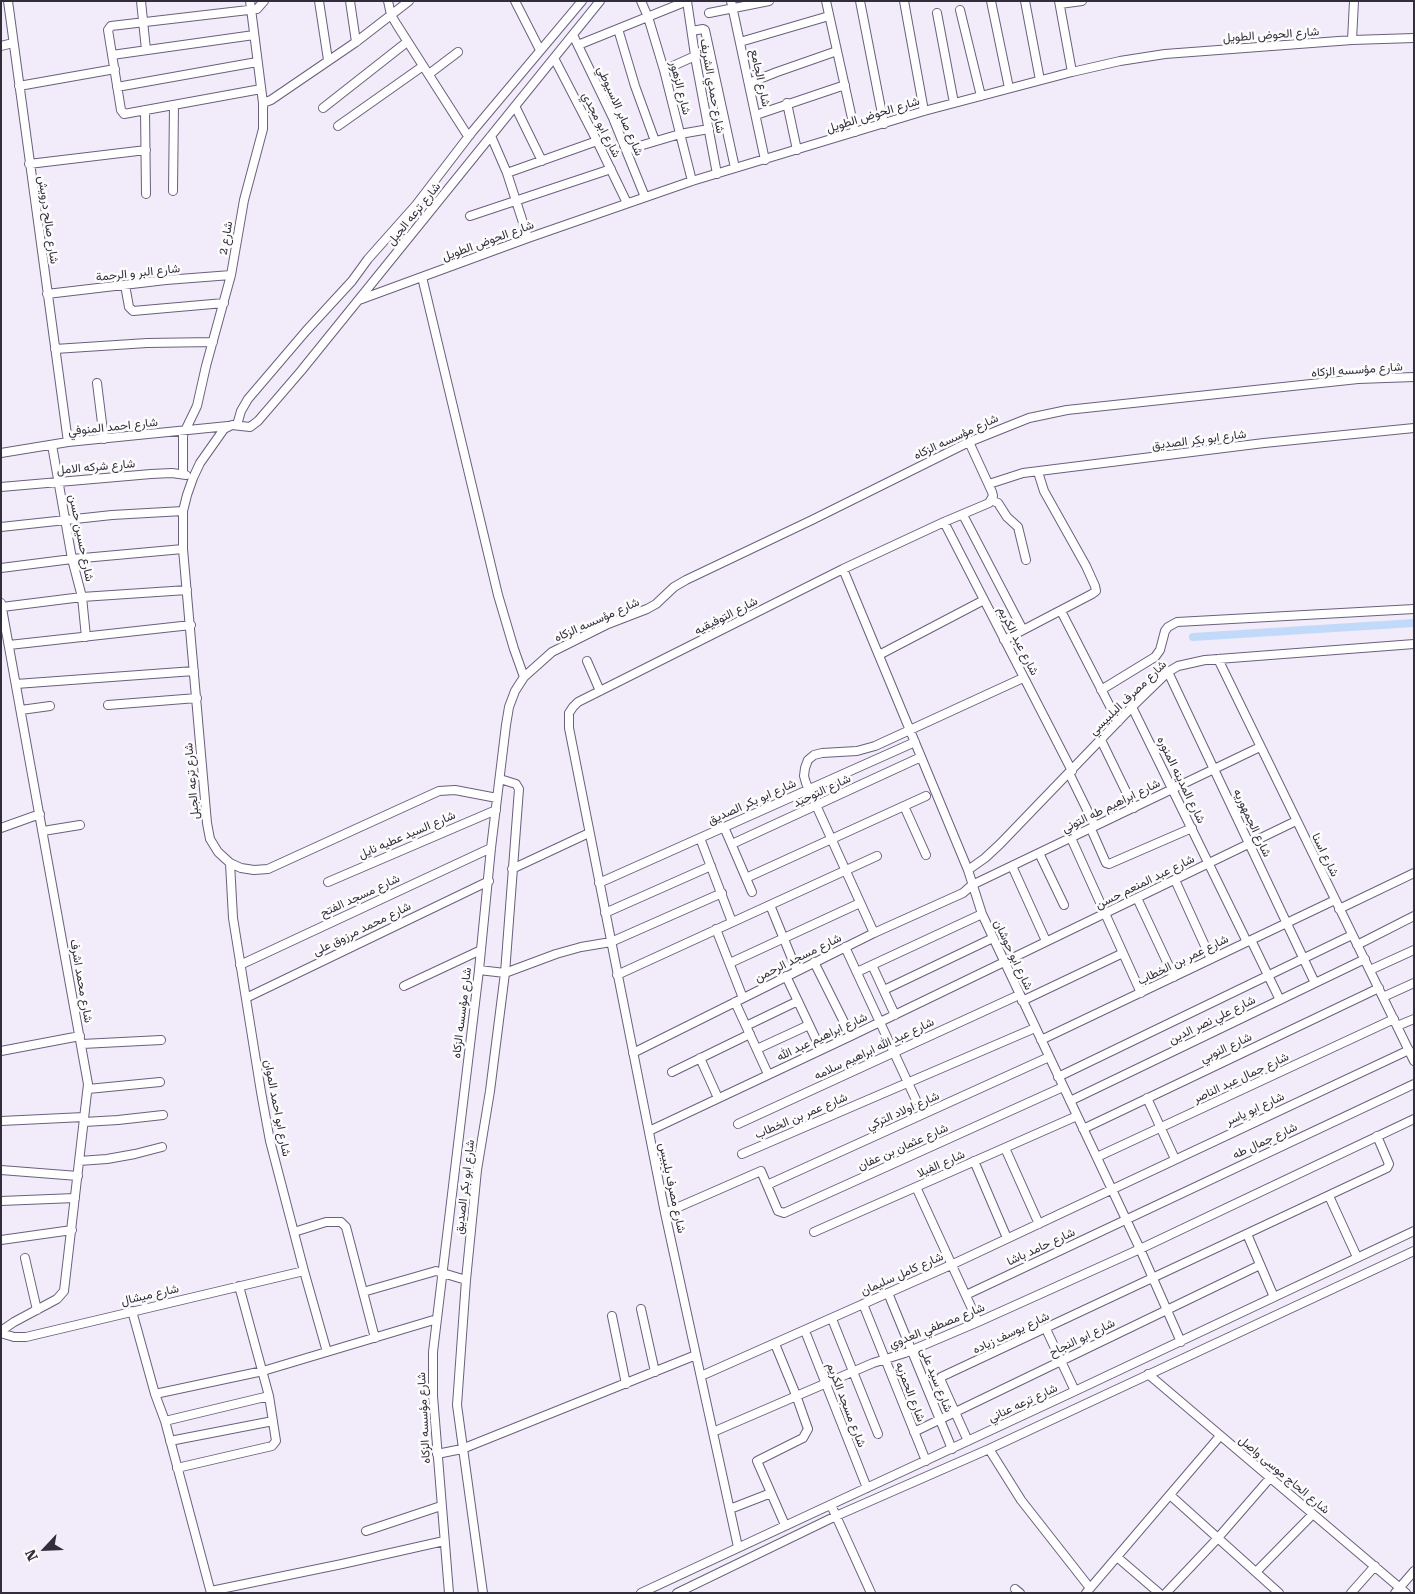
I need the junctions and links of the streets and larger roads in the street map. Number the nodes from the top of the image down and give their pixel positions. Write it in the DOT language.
graph roads {
  1 [pos="141,1"];
  2 [pos="250,1"];
  3 [pos="264,1"];
  4 [pos="319,1"];
  5 [pos="350,1"];
  6 [pos="388,1"];
  7 [pos="409,1"];
  8 [pos="515,1"];
  9 [pos="569,1"];
  10 [pos="600,1"];
  11 [pos="641,1"];
  12 [pos="687,1"];
  13 [pos="769,1"];
  14 [pos="826,1"];
  15 [pos="860,1"];
  16 [pos="904,1"];
  17 [pos="991,1"];
  18 [pos="1025,1"];
  19 [pos="1082,1"];
  20 [pos="1354,1"];
  21 [pos="749,3"];
  22 [pos="1059,3"];
  23 [pos="579,4"];
  24 [pos="672,4"];
  25 [pos="6,5"];
  26 [pos="731,5"];
  27 [pos="251,10"];
  28 [pos="960,10"];
  29 [pos="708,13"];
  30 [pos="937,13"];
  31 [pos="391,15"];
  32 [pos="829,16"];
  33 [pos="648,17"];
  34 [pos="142,23"];
  35 [pos="618,29"];
  36 [pos="692,31"];
  37 [pos="254,35"];
  38 [pos="573,35"];
  39 [pos="1414,38"];
  40 [pos="1352,40"];
  41 [pos="356,42"];
  42 [pos="407,42"];
  43 [pos="740,42"];
  44 [pos="13,43"];
  45 [pos="578,45"];
  46 [pos="1,46"];
  47 [pos="544,47"];
  48 [pos="146,50"];
  49 [pos="837,51"];
  50 [pos="458,52"];
  51 [pos="112,55"];
  52 [pos="555,56"];
  53 [pos="695,56"];
  54 [pos="328,60"];
  55 [pos="257,62"];
  56 [pos="423,66"];
  57 [pos="115,69"];
  58 [pos="664,70"];
  59 [pos="1072,72"];
  60 [pos="429,74"];
  61 [pos="1040,80"];
  62 [pos="749,83"];
  63 [pos="844,85"];
  64 [pos="19,86"];
  65 [pos="117,87"];
  66 [pos="1009,88"];
  67 [pos="261,89"];
  68 [pos="981,96"];
  69 [pos="263,103"];
  70 [pos="954,103"];
  71 [pos="787,104"];
  72 [pos="174,105"];
  73 [pos="515,106"];
  74 [pos="323,108"];
  75 [pos="145,110"];
  76 [pos="924,111"];
  77 [pos="756,115"];
  78 [pos="884,124"];
  79 [pos="338,126"];
  80 [pos="708,129"];
  81 [pos="855,132"];
  82 [pos="680,134"];
  83 [pos="470,135"];
  84 [pos="491,136"];
  85 [pos="597,141"];
  86 [pos="655,141"];
  87 [pos="146,150"];
  88 [pos="626,150"];
  89 [pos="797,150"];
  90 [pos="765,160"];
  91 [pos="542,161"];
  92 [pos="29,164"];
  93 [pos="735,168"];
  94 [pos="611,169"];
  95 [pos="506,173"];
  96 [pos="717,174"];
  97 [pos="692,181"];
  98 [pos="173,191"];
  99 [pos="146,194"];
  100 [pos="645,197"];
  101 [pos="516,200"];
  102 [pos="627,203"];
  103 [pos="470,216"];
  104 [pos="528,238"];
  105 [pos="231,275"];
  106 [pos="422,277"];
  107 [pos="126,285"];
  108 [pos="47,294"];
  109 [pos="358,301"];
  110 [pos="224,303"];
  111 [pos="213,342"];
  112 [pos="55,349"];
  113 [pos="1414,377"];
  114 [pos="97,383"];
  115 [pos="237,425"];
  116 [pos="228,426"];
  117 [pos="1414,428"];
  118 [pos="185,431"];
  119 [pos="104,438"];
  120 [pos="68,442"];
  121 [pos="969,442"];
  122 [pos="52,445"];
  123 [pos="1,453"];
  124 [pos="1038,472"];
  125 [pos="183,474"];
  126 [pos="193,478"];
  127 [pos="58,481"];
  128 [pos="989,484"];
  129 [pos="1,487"];
  130 [pos="992,500"];
  131 [pos="183,511"];
  132 [pos="963,514"];
  133 [pos="65,520"];
  134 [pos="944,522"];
  135 [pos="1,527"];
  136 [pos="183,549"];
  137 [pos="72,559"];
  138 [pos="1026,560"];
  139 [pos="1,568"];
  140 [pos="843,569"];
  141 [pos="187,590"];
  142 [pos="82,597"];
  143 [pos="984,600"];
  144 [pos="2,605"];
  145 [pos="1414,609"];
  146 [pos="1061,611"];
  147 [pos="190,625"];
  148 [pos="1023,630"];
  149 [pos="86,637"];
  150 [pos="1004,640"];
  151 [pos="1414,644"];
  152 [pos="7,649"];
  153 [pos="878,654"];
  154 [pos="1218,659"];
  155 [pos="587,661"];
  156 [pos="194,670"];
  157 [pos="1168,672"];
  158 [pos="524,676"];
  159 [pos="1024,678"];
  160 [pos="16,684"];
  161 [pos="1101,690"];
  162 [pos="600,691"];
  163 [pos="196,698"];
  164 [pos="108,704"];
  165 [pos="50,706"];
  166 [pos="1132,707"];
  167 [pos="21,710"];
  168 [pos="1118,722"];
  169 [pos="910,731"];
  170 [pos="1101,740"];
  171 [pos="914,742"];
  172 [pos="1260,747"];
  173 [pos="921,757"];
  174 [pos="1214,769"];
  175 [pos="1070,772"];
  176 [pos="499,782"];
  177 [pos="809,789"];
  178 [pos="1172,789"];
  179 [pos="926,796"];
  180 [pos="497,798"];
  181 [pos="816,806"];
  182 [pos="904,806"];
  183 [pos="1134,808"];
  184 [pos="496,810"];
  185 [pos="40,814"];
  186 [pos="1296,821"];
  187 [pos="80,825"];
  188 [pos="724,827"];
  189 [pos="1093,827"];
  190 [pos="1,828"];
  191 [pos="1192,828"];
  192 [pos="43,831"];
  193 [pos="589,833"];
  194 [pos="700,838"];
  195 [pos="1071,838"];
  196 [pos="831,839"];
  197 [pos="732,844"];
  198 [pos="1249,844"];
  199 [pos="491,848"];
  200 [pos="1039,854"];
  201 [pos="926,855"];
  202 [pos="877,856"];
  203 [pos="230,863"];
  204 [pos="1209,863"];
  205 [pos="711,866"];
  206 [pos="1012,866"];
  207 [pos="512,869"];
  208 [pos="845,870"];
  209 [pos="968,870"];
  210 [pos="1414,873"];
  211 [pos="746,878"];
  212 [pos="1175,880"];
  213 [pos="488,881"];
  214 [pos="328,882"];
  215 [pos="599,883"];
  216 [pos="972,885"];
  217 [pos="752,892"];
  218 [pos="722,893"];
  219 [pos="1136,898"];
  220 [pos="1335,900"];
  221 [pos="860,902"];
  222 [pos="770,905"];
  223 [pos="1064,905"];
  224 [pos="1339,909"];
  225 [pos="605,913"];
  226 [pos="982,914"];
  227 [pos="1104,914"];
  228 [pos="1414,916"];
  229 [pos="732,922"];
  230 [pos="1286,923"];
  231 [pos="716,929"];
  232 [pos="874,933"];
  233 [pos="1352,935"];
  234 [pos="783,938"];
  235 [pos="993,938"];
  236 [pos="1249,941"];
  237 [pos="611,942"];
  238 [pos="1046,942"];
  239 [pos="1358,945"];
  240 [pos="845,947"];
  241 [pos="481,950"];
  242 [pos="1414,950"];
  243 [pos="1122,953"];
  244 [pos="1303,958"];
  245 [pos="1210,959"];
  246 [pos="1365,959"];
  247 [pos="814,962"];
  248 [pos="1004,962"];
  249 [pos="730,963"];
  250 [pos="240,965"];
  251 [pos="872,966"];
  252 [pos="478,970"];
  253 [pos="1370,970"];
  254 [pos="797,971"];
  255 [pos="857,972"];
  256 [pos="505,973"];
  257 [pos="617,975"];
  258 [pos="1268,975"];
  259 [pos="786,976"];
  260 [pos="1174,977"];
  261 [pos="1315,983"];
  262 [pos="1414,983"];
  263 [pos="404,986"];
  264 [pos="1379,988"];
  265 [pos="884,990"];
  266 [pos="1141,992"];
  267 [pos="1383,996"];
  268 [pos="246,998"];
  269 [pos="743,998"];
  270 [pos="1021,998"];
  271 [pos="1280,1000"];
  272 [pos="798,1001"];
  273 [pos="734,1002"];
  274 [pos="895,1015"];
  275 [pos="1414,1019"];
  276 [pos="880,1022"];
  277 [pos="1396,1022"];
  278 [pos="809,1025"];
  279 [pos="746,1026"];
  280 [pos="1035,1028"];
  281 [pos="750,1034"];
  282 [pos="80,1036"];
  283 [pos="851,1036"];
  284 [pos="161,1040"];
  285 [pos="1041,1040"];
  286 [pos="82,1044"];
  287 [pos="756,1049"];
  288 [pos="821,1050"];
  289 [pos="1409,1050"];
  290 [pos="1,1051"];
  291 [pos="894,1052"];
  292 [pos="633,1053"];
  293 [pos="1049,1057"];
  294 [pos="700,1058"];
  295 [pos="1414,1061"];
  296 [pos="672,1072"];
  297 [pos="768,1074"];
  298 [pos="1058,1077"];
  299 [pos="160,1082"];
  300 [pos="908,1083"];
  301 [pos="1414,1084"];
  302 [pos="1063,1087"];
  303 [pos="88,1089"];
  304 [pos="718,1098"];
  305 [pos="1147,1098"];
  306 [pos="916,1100"];
  307 [pos="1070,1101"];
  308 [pos="163,1115"];
  309 [pos="1077,1116"];
  310 [pos="1414,1119"];
  311 [pos="84,1120"];
  312 [pos="1,1121"];
  313 [pos="738,1124"];
  314 [pos="1161,1128"];
  315 [pos="1083,1129"];
  316 [pos="649,1130"];
  317 [pos="1377,1136"];
  318 [pos="162,1147"];
  319 [pos="1005,1148"];
  320 [pos="742,1154"];
  321 [pos="1097,1157"];
  322 [pos="1175,1159"];
  323 [pos="79,1161"];
  324 [pos="974,1161"];
  325 [pos="1,1170"];
  326 [pos="78,1176"];
  327 [pos="767,1185"];
  328 [pos="916,1187"];
  329 [pos="1111,1188"];
  330 [pos="1328,1196"];
  331 [pos="75,1198"];
  332 [pos="1,1201"];
  333 [pos="665,1213"];
  334 [pos="1126,1219"];
  335 [pos="1039,1224"];
  336 [pos="72,1230"];
  337 [pos="1414,1231"];
  338 [pos="294,1232"];
  339 [pos="814,1232"];
  340 [pos="1247,1234"];
  341 [pos="1008,1238"];
  342 [pos="1,1240"];
  343 [pos="1140,1248"];
  344 [pos="1414,1251"];
  345 [pos="1357,1257"];
  346 [pos="25,1258"];
  347 [pos="952,1264"];
  348 [pos="1260,1265"];
  349 [pos="304,1271"];
  350 [pos="442,1273"];
  351 [pos="1154,1279"];
  352 [pos="466,1280"];
  353 [pos="239,1286"];
  354 [pos="363,1292"];
  355 [pos="888,1292"];
  356 [pos="966,1295"];
  357 [pos="1274,1297"];
  358 [pos="862,1304"];
  359 [pos="641,1309"];
  360 [pos="1167,1309"];
  361 [pos="37,1310"];
  362 [pos="132,1311"];
  363 [pos="612,1316"];
  364 [pos="437,1319"];
  365 [pos="832,1319"];
  366 [pos="978,1322"];
  367 [pos="1046,1329"];
  368 [pos="805,1330"];
  369 [pos="1,1332"];
  370 [pos="375,1338"];
  371 [pos="1181,1342"];
  372 [pos="775,1344"];
  373 [pos="912,1350"];
  374 [pos="327,1352"];
  375 [pos="696,1355"];
  376 [pos="885,1359"];
  377 [pos="1061,1361"];
  378 [pos="263,1371"];
  379 [pos="852,1371"];
  380 [pos="655,1372"];
  381 [pos="1148,1374"];
  382 [pos="701,1376"];
  383 [pos="826,1383"];
  384 [pos="626,1384"];
  385 [pos="1075,1392"];
  386 [pos="155,1394"];
  387 [pos="269,1396"];
  388 [pos="796,1396"];
  389 [pos="955,1412"];
  390 [pos="940,1419"];
  391 [pos="165,1421"];
  392 [pos="273,1421"];
  393 [pos="713,1432"];
  394 [pos="914,1432"];
  395 [pos="878,1434"];
  396 [pos="1220,1436"];
  397 [pos="170,1441"];
  398 [pos="968,1441"];
  399 [pos="952,1448"];
  400 [pos="989,1448"];
  401 [pos="462,1449"];
  402 [pos="437,1454"];
  403 [pos="926,1461"];
  404 [pos="177,1468"];
  405 [pos="1270,1478"];
  406 [pos="867,1488"];
  407 [pos="771,1493"];
  408 [pos="1170,1495"];
  409 [pos="831,1505"];
  410 [pos="441,1506"];
  411 [pos="730,1509"];
  412 [pos="1313,1514"];
  413 [pos="836,1516"];
  414 [pos="785,1525"];
  415 [pos="366,1531"];
  416 [pos="1217,1539"];
  417 [pos="444,1540"];
  418 [pos="738,1547"];
  419 [pos="1117,1557"];
  420 [pos="1375,1566"];
  421 [pos="1414,1571"];
  422 [pos="1256,1572"];
  423 [pos="1088,1590"];
  424 [pos="1400,1591"];
  425 [pos="211,1592"];
  426 [pos="449,1593"];
  427 [pos="483,1593"];
  428 [pos="641,1593"];
  429 [pos="677,1593"];
  430 [pos="871,1593"];
  431 [pos="1159,1593"];
  432 [pos="1166,1593"];
  433 [pos="1280,1593"];
  434 [pos="1351,1593"];
  1 -- 34 [label="street"];
  2 -- 27 [label="street, شارع 2"];
  3 -- 27 [label="street"];
  4 -- 54 [label="street"];
  5 -- 41 [label="street"];
  6 -- 31 [label="street"];
  7 -- 31 [label="street"];
  8 -- 47 [label="street"];
  9 -- 23 [label="street"];
  10 -- 38 [label="street, شارع ترعه الجبل"];
  11 -- 33 [label="street, شارع الزهور"];
  12 -- 24 [label="street"];
  12 -- 36 [label="street, شارع حمدي الشريف"];
  13 -- 21 [label="street"];
  14 -- 32 [label="street"];
  15 -- 78 [label="street"];
  16 -- 76 [label="street"];
  17 -- 66 [label="street"];
  18 -- 61 [label="street"];
  19 -- 22 [label="street"];
  20 -- 40 [label="street"];
  21 -- 26 [label="street"];
  22 -- 59 [label="street"];
  23 -- 47 [label="street, شارع ترعه الجبل"];
  24 -- 33 [label="street"];
  25 -- 44 [label="street, شارع صالح درويش"];
  26 -- 29 [label="street"];
  26 -- 43 [label="street, شارع الجامع"];
  27 -- 34 [label="street"];
  27 -- 37 [label="street, شارع 2"];
  28 -- 68 [label="street"];
  30 -- 70 [label="street"];
  31 -- 41 [label="street"];
  31 -- 42 [label="street"];
  32 -- 43 [label="street"];
  32 -- 49 [label="street"];
  33 -- 35 [label="street"];
  33 -- 58 [label="street, شارع الزهور"];
  34 -- 48 [label="street"];
  34 -- 51 [label="street"];
  35 -- 45 [label="street"];
  35 -- 86 [label="street"];
  36 -- 53 [label="street, شارع حمدي الشريف"];
  36 -- 93 [label="street"];
  37 -- 48 [label="street"];
  37 -- 55 [label="street, شارع 2"];
  38 -- 45 [label="street, شارع صابر الاسيوطي"];
  38 -- 52 [label="street, شارع ترعه الجبل"];
  39 -- 40 [label="street, شارع الحوض الطويل"];
  40 -- 59 [label="street, شارع الحوض الطويل"];
  41 -- 54 [label="street"];
  42 -- 56 [label="street"];
  42 -- 74 [label="street"];
  43 -- 62 [label="street, شارع الجامع"];
  44 -- 46 [label="street"];
  44 -- 64 [label="street, شارع صالح درويش"];
  45 -- 88 [label="street, شارع صابر الاسيوطي"];
  47 -- 52 [label="street"];
  47 -- 83 [label="street, شارع ترعه الجبل"];
  48 -- 51 [label="street"];
  49 -- 62 [label="street"];
  49 -- 63 [label="street"];
  50 -- 60 [label="street"];
  51 -- 57 [label="street"];
  52 -- 73 [label="street, شارع ترعه الجبل"];
  52 -- 85 [label="street, شارع ابو مجدي"];
  53 -- 58 [label="street"];
  53 -- 80 [label="street, شارع حمدي الشريف"];
  54 -- 69 [label="street"];
  55 -- 65 [label="street"];
  55 -- 67 [label="street, شارع 2"];
  56 -- 60 [label="street"];
  56 -- 79 [label="street"];
  57 -- 64 [label="street"];
  57 -- 65 [label="street"];
  58 -- 82 [label="street, شارع الزهور"];
  59 -- 61 [label="street, شارع الحوض الطويل"];
  60 -- 83 [label="street"];
  61 -- 66 [label="street, شارع الحوض الطويل"];
  62 -- 77 [label="street, شارع الجامع"];
  63 -- 71 [label="street"];
  63 -- 81 [label="street"];
  64 -- 92 [label="street, شارع صالح درويش"];
  65 -- 75 [label="street"];
  66 -- 68 [label="street, شارع الحوض الطويل"];
  67 -- 69 [label="street, شارع 2"];
  67 -- 72 [label="street"];
  68 -- 70 [label="street, شارع الحوض الطويل"];
  69 -- 105 [label="street, شارع 2"];
  70 -- 76 [label="street, شارع الحوض الطويل"];
  71 -- 77 [label="street"];
  71 -- 89 [label="street"];
  72 -- 75 [label="street"];
  72 -- 98 [label="street"];
  73 -- 84 [label="street, شارع ترعه الجبل"];
  73 -- 91 [label="street"];
  75 -- 87 [label="street"];
  76 -- 78 [label="street, شارع الحوض الطويل"];
  77 -- 90 [label="street, شارع الجامع"];
  78 -- 81 [label="street, شارع الحوض الطويل"];
  80 -- 82 [label="street"];
  80 -- 96 [label="street, شارع حمدي الشريف"];
  81 -- 89 [label="street, شارع الحوض الطويل"];
  82 -- 86 [label="street"];
  82 -- 97 [label="street, شارع الزهور"];
  83 -- 115 [label="street, شارع ترعه الجبل"];
  84 -- 95 [label="street"];
  84 -- 109 [label="street, شارع ترعه الجبل"];
  85 -- 91 [label="street"];
  85 -- 94 [label="street, شارع ابو مجدي"];
  86 -- 88 [label="street"];
  87 -- 92 [label="street"];
  87 -- 99 [label="street"];
  88 -- 100 [label="street, شارع صابر الاسيوطي"];
  89 -- 90 [label="street, شارع الحوض الطويل"];
  90 -- 93 [label="street, شارع الحوض الطويل"];
  91 -- 95 [label="street"];
  92 -- 108 [label="street, شارع صالح درويش"];
  93 -- 96 [label="street, شارع الحوض الطويل"];
  94 -- 101 [label="street"];
  94 -- 102 [label="street, شارع ابو مجدي"];
  95 -- 101 [label="street"];
  96 -- 97 [label="street, شارع الحوض الطويل"];
  97 -- 100 [label="street, شارع الحوض الطويل"];
  100 -- 102 [label="street, شارع الحوض الطويل"];
  101 -- 103 [label="street"];
  101 -- 104 [label="street"];
  102 -- 104 [label="street, شارع الحوض الطويل"];
  104 -- 106 [label="street, شارع الحوض الطويل"];
  105 -- 107 [label="street, شارع البر و الرحمة"];
  105 -- 110 [label="street, شارع 2"];
  106 -- 109 [label="street, شارع الحوض الطويل"];
  106 -- 158 [label="street"];
  107 -- 108 [label="street, شارع البر و الرحمة"];
  107 -- 110 [label="street"];
  108 -- 112 [label="street, شارع صالح درويش"];
  109 -- 115 [label="street, شارع ترعه الجبل"];
  110 -- 111 [label="street, شارع 2"];
  111 -- 112 [label="street"];
  111 -- 118 [label="street, شارع 2"];
  112 -- 120 [label="street, شارع صالح درويش"];
  113 -- 121 [label="street, شارع مؤسسه الزكاه"];
  114 -- 119 [label="street"];
  115 -- 116 [label="street, شارع ترعه الجبل"];
  116 -- 118 [label="street, شارع احمد المنوفي"];
  116 -- 126 [label="street, شارع ترعه الجبل"];
  117 -- 124 [label="street, شارع ابو بكر الصديق"];
  118 -- 119 [label="street, شارع احمد المنوفي"];
  118 -- 125 [label="street, شارع 2"];
  119 -- 120 [label="street, شارع احمد المنوفي"];
  120 -- 122 [label="street, شارع احمد المنوفي"];
  121 -- 128 [label="street"];
  121 -- 158 [label="street, شارع مؤسسه الزكاه"];
  122 -- 123 [label="street, شارع احمد المنوفي"];
  122 -- 127 [label="street, شارع حسين حسن"];
  124 -- 128 [label="street, شارع ابو بكر الصديق"];
  124 -- 146 [label="street"];
  125 -- 126 [label="street, شارع شركه الامل"];
  125 -- 127 [label="street, شارع شركه الامل"];
  126 -- 131 [label="street, شارع ترعه الجبل"];
  127 -- 129 [label="street, شارع شركه الامل"];
  127 -- 133 [label="street, شارع حسين حسن"];
  128 -- 130 [label="street"];
  130 -- 132 [label="street, شارع التوفيقيه"];
  130 -- 138 [label="street"];
  131 -- 133 [label="street"];
  131 -- 136 [label="street, شارع ترعه الجبل"];
  132 -- 134 [label="street, شارع التوفيقيه"];
  132 -- 148 [label="street"];
  133 -- 135 [label="street"];
  133 -- 137 [label="street, شارع حسين حسن"];
  134 -- 140 [label="street, شارع التوفيقيه"];
  134 -- 143 [label="street, شارع عبد الكريم"];
  136 -- 137 [label="street"];
  136 -- 141 [label="street, شارع ترعه الجبل"];
  137 -- 139 [label="street"];
  137 -- 142 [label="street, شارع حسين حسن"];
  140 -- 153 [label="street, شارع ابو حوشان"];
  140 -- 162 [label="street, شارع التوفيقيه"];
  141 -- 142 [label="street"];
  141 -- 147 [label="street, شارع ترعه الجبل"];
  142 -- 144 [label="street"];
  142 -- 149 [label="street, شارع حسين حسن"];
  143 -- 150 [label="street, شارع عبد الكريم"];
  143 -- 153 [label="street"];
  144 -- 152 [label="street, شارع محمد اشرف"];
  145 -- 161 [label="street, شارع مصرف البلبيسي"];
  146 -- 148 [label="street"];
  146 -- 161 [label="street"];
  147 -- 149 [label="street"];
  147 -- 156 [label="street, شارع ترعه الجبل"];
  148 -- 150 [label="street"];
  149 -- 152 [label="street"];
  150 -- 159 [label="street, شارع عبد الكريم"];
  151 -- 154 [label="street, شارع مصرف البلبيسي"];
  152 -- 160 [label="street, شارع محمد اشرف"];
  153 -- 169 [label="street, شارع ابو حوشان"];
  154 -- 157 [label="street, شارع مصرف البلبيسي"];
  154 -- 172 [label="street, شارع اسنا"];
  155 -- 162 [label="street"];
  156 -- 160 [label="street"];
  156 -- 163 [label="street, شارع ترعه الجبل"];
  157 -- 166 [label="street, شارع مصرف البلبيسي"];
  157 -- 174 [label="street, شارع الجمهوريه"];
  158 -- 176 [label="street, شارع مؤسسه الزكاه"];
  159 -- 169 [label="street"];
  159 -- 175 [label="street, شارع عبد الكريم"];
  160 -- 167 [label="street, شارع محمد اشرف"];
  161 -- 168 [label="street"];
  162 -- 193 [label="street, شارع التوفيقيه"];
  163 -- 164 [label="street"];
  163 -- 203 [label="street, شارع ترعه الجبل"];
  165 -- 167 [label="street"];
  166 -- 168 [label="street, شارع مصرف البلبيسي"];
  166 -- 178 [label="street, شارع المدينه المنوره"];
  167 -- 185 [label="street, شارع محمد اشرف"];
  168 -- 170 [label="street, شارع مصرف البلبيسي"];
  169 -- 171 [label="street, شارع ابو حوشان"];
  169 -- 177 [label="street"];
  170 -- 175 [label="street, شارع مصرف البلبيسي"];
  170 -- 183 [label="street"];
  171 -- 173 [label="street, شارع ابو حوشان"];
  171 -- 177 [label="street, شارع ابو بكر الصديق"];
  172 -- 174 [label="street, شارع ابراهيم طه التوني"];
  172 -- 186 [label="street, شارع اسنا"];
  173 -- 181 [label="street, شارع التوحيد"];
  173 -- 209 [label="street, شارع ابو حوشان"];
  174 -- 178 [label="street, شارع ابراهيم طه التوني"];
  174 -- 198 [label="street, شارع الجمهوريه"];
  175 -- 189 [label="street, شارع عبد الكريم"];
  175 -- 209 [label="street, شارع مصرف البلبيسي"];
  176 -- 180 [label="street, شارع مؤسسه الزكاه"];
  176 -- 207 [label="street, شارع ابو بكر الصديق"];
  177 -- 181 [label="street"];
  177 -- 188 [label="street, شارع ابو بكر الصديق"];
  178 -- 183 [label="street, شارع ابراهيم طه التوني"];
  178 -- 191 [label="street, شارع المدينه المنوره"];
  179 -- 182 [label="street"];
  180 -- 184 [label="street, شارع مؤسسه الزكاه"];
  180 -- 203 [label="street"];
  181 -- 196 [label="street"];
  181 -- 197 [label="street, شارع التوحيد"];
  182 -- 196 [label="street"];
  182 -- 201 [label="street"];
  183 -- 189 [label="street, شارع ابراهيم طه التوني"];
  184 -- 199 [label="street, شارع مؤسسه الزكاه"];
  184 -- 214 [label="street, شارع السيد عطيه نايل"];
  185 -- 190 [label="street"];
  185 -- 192 [label="street, شارع محمد اشرف"];
  186 -- 198 [label="street, شارع عبد المنعم حسن"];
  186 -- 220 [label="street, شارع اسنا"];
  187 -- 192 [label="street"];
  188 -- 194 [label="street, شارع ابو بكر الصديق"];
  188 -- 197 [label="street"];
  189 -- 191 [label="street, شارع عبد الكريم"];
  189 -- 195 [label="street, شارع ابراهيم طه التوني"];
  191 -- 204 [label="street, شارع المدينه المنوره"];
  192 -- 282 [label="street, شارع محمد اشرف"];
  193 -- 207 [label="street"];
  193 -- 215 [label="street, شارع مصرف بلبيس"];
  194 -- 205 [label="street"];
  194 -- 215 [label="street, شارع ابو بكر الصديق"];
  195 -- 200 [label="street, شارع ابراهيم طه التوني"];
  195 -- 227 [label="street"];
  196 -- 208 [label="street"];
  196 -- 211 [label="street"];
  197 -- 211 [label="street"];
  198 -- 204 [label="street, شارع عبد المنعم حسن"];
  198 -- 230 [label="street, شارع الجمهوريه"];
  199 -- 213 [label="street, شارع مؤسسه الزكاه"];
  199 -- 250 [label="street, شارع مسجد الفتح"];
  200 -- 206 [label="street, شارع ابراهيم طه التوني"];
  200 -- 223 [label="street"];
  202 -- 208 [label="street"];
  203 -- 250 [label="street, شارع ابو احمد الموان"];
  204 -- 212 [label="street, شارع عبد المنعم حسن"];
  204 -- 236 [label="street, شارع المدينه المنوره"];
  205 -- 218 [label="street"];
  205 -- 225 [label="street"];
  206 -- 216 [label="street, شارع ابراهيم طه التوني"];
  206 -- 238 [label="street"];
  207 -- 256 [label="street, شارع ابو بكر الصديق"];
  208 -- 221 [label="street"];
  208 -- 222 [label="street"];
  209 -- 216 [label="street, شارع ابو حوشان"];
  210 -- 224 [label="street"];
  211 -- 217 [label="street"];
  212 -- 219 [label="street, شارع عبد المنعم حسن"];
  212 -- 245 [label="street"];
  213 -- 241 [label="street, شارع مؤسسه الزكاه"];
  213 -- 268 [label="street, شارع محمد مرزوق على"];
  215 -- 225 [label="street, شارع مصرف بلبيس"];
  216 -- 226 [label="street, شارع ابو حوشان"];
  216 -- 232 [label="street, شارع مسجد الرحمن"];
  218 -- 229 [label="street"];
  218 -- 237 [label="street"];
  219 -- 227 [label="street, شارع عبد المنعم حسن"];
  219 -- 260 [label="street"];
  220 -- 224 [label="street, شارع اسنا"];
  220 -- 230 [label="street, شارع عمر بن الخطاب"];
  221 -- 232 [label="street"];
  221 -- 234 [label="street"];
  222 -- 229 [label="street"];
  222 -- 234 [label="street"];
  224 -- 233 [label="street, شارع اسنا"];
  225 -- 237 [label="street, شارع مصرف بلبيس"];
  226 -- 235 [label="street, شارع ابو حوشان"];
  226 -- 251 [label="street"];
  227 -- 238 [label="street, شارع عبد المنعم حسن"];
  227 -- 243 [label="street"];
  228 -- 239 [label="street"];
  229 -- 231 [label="street"];
  230 -- 236 [label="street, شارع عمر بن الخطاب"];
  230 -- 244 [label="street, شارع الجمهوريه"];
  231 -- 249 [label="street"];
  231 -- 257 [label="street"];
  232 -- 240 [label="street, شارع مسجد الرحمن"];
  233 -- 239 [label="street, شارع اسنا"];
  233 -- 244 [label="street"];
  234 -- 249 [label="street"];
  234 -- 254 [label="street"];
  235 -- 248 [label="street, شارع ابو حوشان"];
  235 -- 265 [label="street"];
  236 -- 245 [label="street, شارع عمر بن الخطاب"];
  236 -- 258 [label="street, شارع المدينه المنوره"];
  237 -- 256 [label="street"];
  237 -- 257 [label="street, شارع مصرف بلبيس"];
  238 -- 248 [label="street, شارع عبد المنعم حسن"];
  239 -- 246 [label="street, شارع اسنا"];
  240 -- 247 [label="street, شارع مسجد الرحمن"];
  240 -- 255 [label="street"];
  241 -- 252 [label="street, شارع مؤسسه الزكاه"];
  241 -- 263 [label="street"];
  242 -- 253 [label="street"];
  243 -- 266 [label="street"];
  243 -- 270 [label="street, شارع عبد الله ابراهيم سلامه"];
  244 -- 258 [label="street"];
  244 -- 261 [label="street, شارع الجمهوريه"];
  245 -- 260 [label="street, شارع عمر بن الخطاب"];
  246 -- 253 [label="street, شارع اسنا"];
  246 -- 261 [label="street, شارع علي نصر الدين"];
  247 -- 254 [label="street, شارع مسجد الرحمن"];
  247 -- 283 [label="street"];
  248 -- 270 [label="street, شارع ابو حوشان"];
  248 -- 274 [label="street, شارع ابراهيم عبد الله"];
  249 -- 269 [label="street"];
  250 -- 268 [label="street, شارع ابو احمد الموان"];
  251 -- 255 [label="street"];
  251 -- 265 [label="street"];
  252 -- 256 [label="street"];
  252 -- 350 [label="street, شارع مؤسسه الزكاه"];
  253 -- 264 [label="street, شارع اسنا"];
  254 -- 259 [label="street, شارع مسجد الرحمن"];
  255 -- 276 [label="street"];
  256 -- 352 [label="street, شارع ابو بكر الصديق"];
  257 -- 292 [label="street, شارع مصرف بلبيس"];
  258 -- 271 [label="street, شارع المدينه المنوره"];
  258 -- 298 [label="street"];
  259 -- 269 [label="street, شارع مسجد الرحمن"];
  259 -- 272 [label="street"];
  260 -- 266 [label="street, شارع عمر بن الخطاب"];
  261 -- 271 [label="street, شارع علي نصر الدين"];
  262 -- 267 [label="street"];
  264 -- 267 [label="street, شارع اسنا"];
  264 -- 305 [label="street, شارع النوبي"];
  265 -- 274 [label="street"];
  266 -- 285 [label="street, شارع عمر بن الخطاب"];
  267 -- 277 [label="street, شارع اسنا"];
  268 -- 338 [label="street, شارع ابو احمد الموان"];
  269 -- 273 [label="street, شارع مسجد الرحمن"];
  270 -- 280 [label="street, شارع ابو حوشان"];
  270 -- 291 [label="street, شارع عبد الله ابراهيم سلامه"];
  271 -- 307 [label="street, شارع علي نصر الدين"];
  272 -- 278 [label="street"];
  272 -- 279 [label="street"];
  273 -- 279 [label="street"];
  273 -- 292 [label="street, شارع مسجد الرحمن"];
  274 -- 276 [label="street, شارع ابراهيم عبد الله"];
  275 -- 277 [label="street, شارع جمال عبد الناصر"];
  276 -- 283 [label="street, شارع ابراهيم عبد الله"];
  276 -- 291 [label="street"];
  277 -- 289 [label="street, شارع اسنا"];
  277 -- 314 [label="street, شارع جمال عبد الناصر"];
  278 -- 287 [label="street"];
  278 -- 288 [label="street"];
  279 -- 281 [label="street"];
  280 -- 285 [label="street, شارع ابو حوشان"];
  280 -- 300 [label="street, شارع عمر بن الخطاب"];
  281 -- 287 [label="street"];
  281 -- 294 [label="street"];
  282 -- 286 [label="street, شارع محمد اشرف"];
  282 -- 290 [label="street"];
  283 -- 288 [label="street, شارع ابراهيم عبد الله"];
  284 -- 286 [label="street"];
  285 -- 293 [label="street, شارع ابو حوشان"];
  286 -- 303 [label="street, شارع محمد اشرف"];
  287 -- 297 [label="street"];
  288 -- 297 [label="street, شارع ابراهيم عبد الله"];
  289 -- 295 [label="street, شارع اسنا"];
  289 -- 322 [label="street, شارع ابو ياسر"];
  291 -- 300 [label="street"];
  291 -- 313 [label="street, شارع عبد الله ابراهيم سلامه"];
  292 -- 316 [label="street, شارع مصرف بلبيس"];
  293 -- 298 [label="street, شارع ابو حوشان"];
  293 -- 327 [label="street, شارع اولاد التركي"];
  294 -- 296 [label="street"];
  294 -- 304 [label="street"];
  297 -- 304 [label="street, شارع ابراهيم عبد الله"];
  298 -- 302 [label="street, شارع ابو حوشان"];
  299 -- 303 [label="street"];
  300 -- 306 [label="street"];
  300 -- 320 [label="street, شارع عمر بن الخطاب"];
  301 -- 334 [label="street, شارع جمال طه"];
  302 -- 307 [label="street, شارع ابو حوشان"];
  302 -- 327 [label="street, شارع عثمان بن عفان"];
  303 -- 311 [label="street, شارع محمد اشرف"];
  304 -- 316 [label="street, شارع ابراهيم عبد الله"];
  305 -- 314 [label="street"];
  305 -- 315 [label="street, شارع النوبي"];
  307 -- 309 [label="street, شارع ابو حوشان"];
  308 -- 311 [label="street"];
  309 -- 315 [label="street, شارع ابو حوشان"];
  309 -- 319 [label="street, شارع الفيلا"];
  310 -- 317 [label="street, شارع مصطفي العدوي"];
  311 -- 312 [label="street"];
  311 -- 323 [label="street, شارع محمد اشرف"];
  314 -- 321 [label="street, شارع جمال عبد الناصر"];
  314 -- 322 [label="street"];
  315 -- 321 [label="street, شارع ابو حوشان"];
  316 -- 333 [label="street, شارع مصرف بلبيس"];
  317 -- 330 [label="street, شارع يوسف زياده"];
  317 -- 343 [label="street, شارع مصطفي العدوي"];
  318 -- 323 [label="street"];
  319 -- 324 [label="street, شارع الفيلا"];
  319 -- 335 [label="street"];
  321 -- 329 [label="street, شارع ابو حوشان"];
  322 -- 329 [label="street, شارع ابو ياسر"];
  323 -- 326 [label="street, شارع محمد اشرف"];
  324 -- 328 [label="street, شارع الفيلا"];
  324 -- 341 [label="street"];
  325 -- 326 [label="street"];
  326 -- 331 [label="street, شارع محمد اشرف"];
  327 -- 333 [label="street"];
  328 -- 339 [label="street, شارع الفيلا"];
  328 -- 347 [label="street"];
  329 -- 334 [label="street, شارع ابو حوشان"];
  329 -- 335 [label="street, شارع كامل سليمان"];
  330 -- 340 [label="street, شارع يوسف زياده"];
  330 -- 345 [label="street"];
  331 -- 332 [label="street"];
  331 -- 336 [label="street, شارع محمد اشرف"];
  333 -- 375 [label="street, شارع مصرف بلبيس"];
  334 -- 343 [label="street, شارع ابو حوشان"];
  334 -- 356 [label="street, شارع حامد باشا"];
  335 -- 341 [label="street, شارع كامل سليمان"];
  336 -- 342 [label="street"];
  336 -- 361 [label="street, شارع محمد اشرف"];
  337 -- 345 [label="street, شارع ترعه عناني"];
  338 -- 349 [label="street, شارع ابو احمد الموان"];
  338 -- 354 [label="street"];
  340 -- 348 [label="street"];
  340 -- 351 [label="street, شارع يوسف زياده"];
  341 -- 347 [label="street, شارع كامل سليمان"];
  343 -- 351 [label="street, شارع ابو حوشان"];
  343 -- 366 [label="street, شارع مصطفي العدوي"];
  344 -- 381 [label="street"];
  345 -- 357 [label="street, شارع ترعه عناني"];
  346 -- 361 [label="street"];
  347 -- 355 [label="street, شارع كامل سليمان"];
  347 -- 356 [label="street"];
  348 -- 357 [label="street"];
  348 -- 360 [label="street, شارع ابو النجاح"];
  349 -- 353 [label="street, شارع ميشال"];
  349 -- 374 [label="street, شارع ابو احمد الموان"];
  350 -- 352 [label="street"];
  350 -- 354 [label="street"];
  350 -- 364 [label="street, شارع مؤسسه الزكاه"];
  351 -- 360 [label="street, شارع ابو حوشان"];
  351 -- 367 [label="street, شارع يوسف زياده"];
  352 -- 401 [label="street, شارع ابو بكر الصديق"];
  353 -- 362 [label="street, شارع ميشال"];
  353 -- 378 [label="street"];
  354 -- 370 [label="street"];
  355 -- 358 [label="street, شارع كامل سليمان"];
  355 -- 373 [label="street, شارع سيد على"];
  356 -- 366 [label="street"];
  357 -- 371 [label="street, شارع ترعه عناني"];
  358 -- 365 [label="street, شارع كامل سليمان"];
  358 -- 376 [label="street, شارع الحمزيه"];
  359 -- 380 [label="street"];
  360 -- 371 [label="street, شارع ابو حوشان"];
  360 -- 377 [label="street, شارع ابو النجاح"];
  361 -- 369 [label="street, شارع محمد اشرف"];
  362 -- 369 [label="street, شارع ميشال"];
  362 -- 386 [label="street"];
  363 -- 384 [label="street"];
  364 -- 370 [label="street"];
  364 -- 402 [label="street, شارع مؤسسه الزكاه"];
  365 -- 368 [label="street, شارع كامل سليمان"];
  365 -- 379 [label="street"];
  366 -- 373 [label="street, شارع مصطفي العدوي"];
  367 -- 377 [label="street"];
  367 -- 389 [label="street, شارع يوسف زياده"];
  368 -- 372 [label="street, شارع كامل سليمان"];
  368 -- 383 [label="street, شارع مسجد الكريم"];
  370 -- 374 [label="street"];
  371 -- 385 [label="street, شارع ترعه عناني"];
  372 -- 382 [label="street, شارع كامل سليمان"];
  372 -- 388 [label="street"];
  373 -- 376 [label="street, شارع مصطفي العدوي"];
  373 -- 390 [label="street, شارع سيد على"];
  374 -- 378 [label="street"];
  375 -- 380 [label="street"];
  375 -- 382 [label="street, شارع مصرف بلبيس"];
  376 -- 379 [label="street, شارع مصطفي العدوي"];
  376 -- 394 [label="street, شارع الحمزيه"];
  377 -- 385 [label="street"];
  377 -- 389 [label="street, شارع ابو النجاح"];
  378 -- 386 [label="street"];
  378 -- 387 [label="street"];
  379 -- 383 [label="street, شارع مصطفي العدوي"];
  379 -- 395 [label="street"];
  380 -- 384 [label="street"];
  381 -- 396 [label="street, شارع الحاج موسى واصل"];
  381 -- 400 [label="street"];
  382 -- 393 [label="street, شارع مصرف بلبيس"];
  383 -- 388 [label="street, شارع مصطفي العدوي"];
  383 -- 406 [label="street, شارع مسجد الكريم"];
  384 -- 401 [label="street"];
  385 -- 398 [label="street, شارع ترعه عناني"];
  386 -- 391 [label="street"];
  387 -- 391 [label="street"];
  387 -- 392 [label="street"];
  388 -- 393 [label="street, شارع مصطفي العدوي"];
  388 -- 407 [label="street"];
  389 -- 390 [label="street, شارع ابو النجاح"];
  389 -- 398 [label="street, شارع يوسف زياده"];
  390 -- 394 [label="street, شارع ابو النجاح"];
  390 -- 399 [label="street, شارع سيد على"];
  391 -- 397 [label="street"];
  392 -- 397 [label="street"];
  392 -- 404 [label="street"];
  393 -- 411 [label="street, شارع مصرف بلبيس"];
  394 -- 403 [label="street, شارع الحمزيه"];
  396 -- 405 [label="street, شارع الحاج موسى واصل"];
  396 -- 408 [label="street"];
  397 -- 404 [label="street"];
  398 -- 399 [label="street, شارع ترعه عناني"];
  399 -- 403 [label="street, شارع ترعه عناني"];
  400 -- 413 [label="street"];
  400 -- 423 [label="street"];
  401 -- 402 [label="street"];
  401 -- 427 [label="street, شارع ابو بكر الصديق"];
  402 -- 410 [label="street, شارع مؤسسه الزكاه"];
  403 -- 406 [label="street, شارع ترعه عناني"];
  404 -- 425 [label="street"];
  405 -- 412 [label="street, شارع الحاج موسى واصل"];
  405 -- 416 [label="street"];
  406 -- 409 [label="street, شارع ترعه عناني"];
  407 -- 411 [label="street"];
  407 -- 414 [label="street"];
  408 -- 416 [label="street"];
  408 -- 419 [label="street"];
  409 -- 413 [label="street"];
  409 -- 414 [label="street, شارع ترعه عناني"];
  410 -- 415 [label="street"];
  410 -- 417 [label="street, شارع مؤسسه الزكاه"];
  411 -- 418 [label="street, شارع مصرف بلبيس"];
  412 -- 420 [label="street, شارع الحاج موسى واصل"];
  412 -- 422 [label="street"];
  413 -- 429 [label="street"];
  413 -- 430 [label="street"];
  414 -- 418 [label="street, شارع ترعه عناني"];
  416 -- 422 [label="street"];
  416 -- 432 [label="street"];
  417 -- 425 [label="street"];
  417 -- 426 [label="street, شارع مؤسسه الزكاه"];
  418 -- 428 [label="street, شارع ترعه عناني"];
  419 -- 423 [label="street"];
  419 -- 431 [label="street"];
  420 -- 424 [label="street, شارع الحاج موسى واصل"];
  420 -- 434 [label="street"];
  421 -- 424 [label="street"];
  422 -- 433 [label="street"];
}
